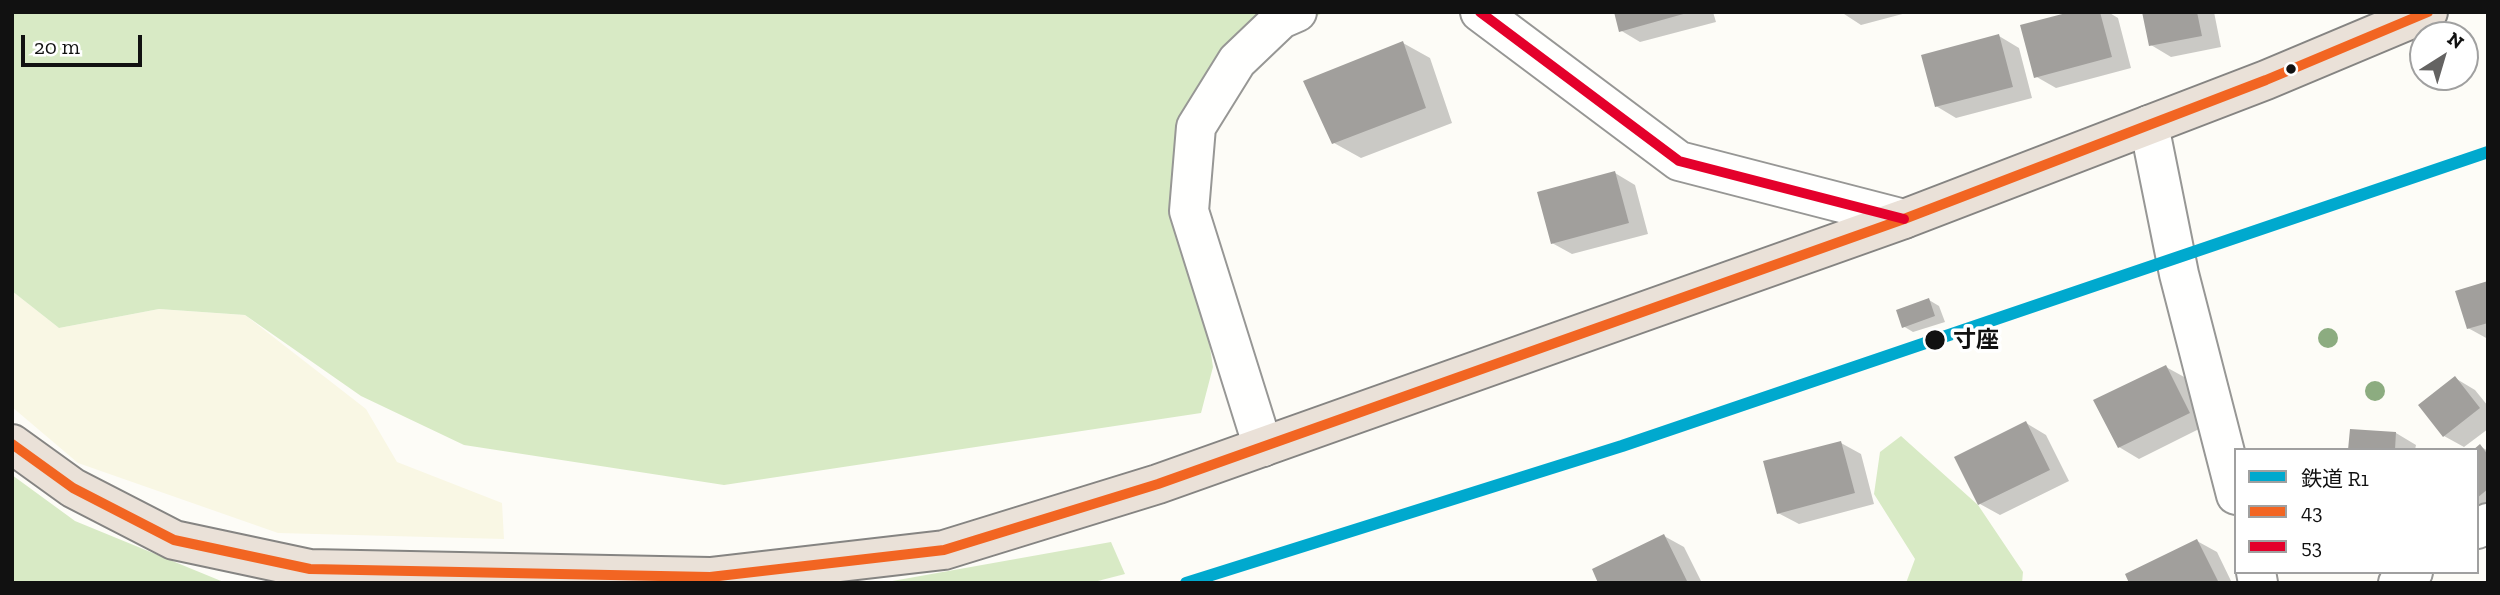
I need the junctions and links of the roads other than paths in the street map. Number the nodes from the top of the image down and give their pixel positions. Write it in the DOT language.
graph roads {
  1 [pos="1297,12"];
  2 [pos="1480,12"];
  3 [pos="2428,12"];
  4 [pos="2149,125"];
  5 [pos="1904,219"];
  6 [pos="12,444"];
  7 [pos="1263,447"];
  8 [pos="2234,487"];
  1 -- 7 [label="street"];
  2 -- 5 [label="street"];
  3 -- 4 [label="highway"];
  4 -- 5 [label="highway"];
  4 -- 8 [label="street"];
  5 -- 7 [label="highway"];
  6 -- 7 [label="highway"];
}
